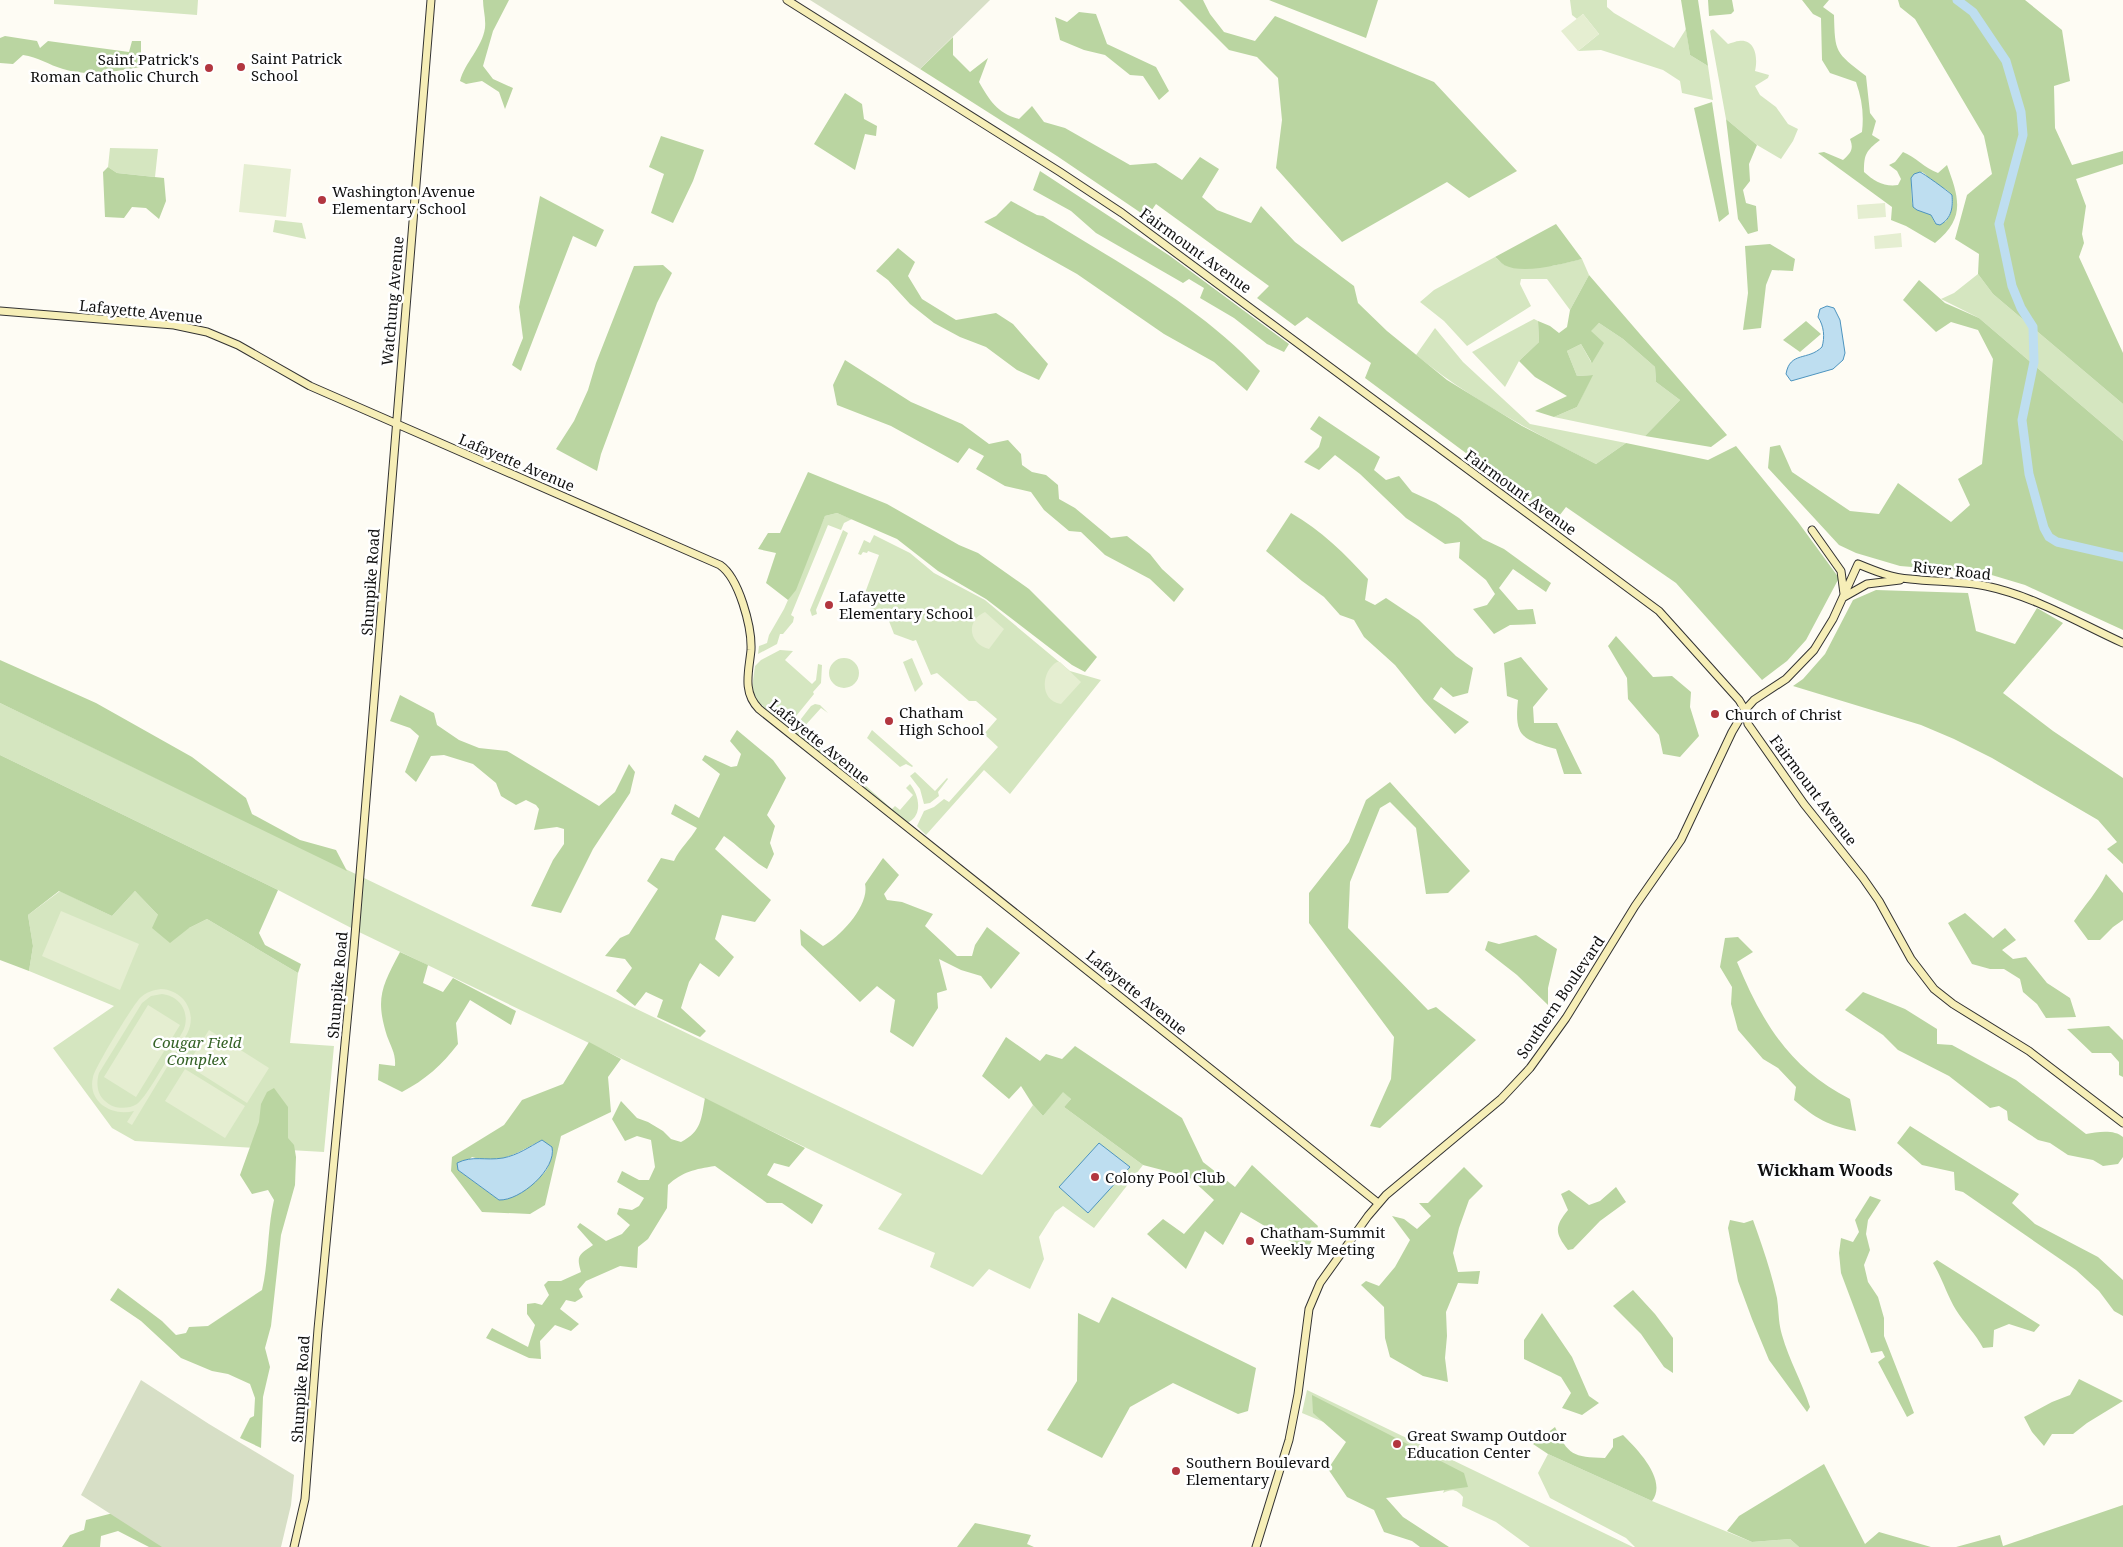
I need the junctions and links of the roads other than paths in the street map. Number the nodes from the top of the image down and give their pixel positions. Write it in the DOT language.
graph roads {
  1 [pos="431,0"];
  2 [pos="786,0"];
  3 [pos="0,311"];
  4 [pos="396,424"];
  5 [pos="1812,530"];
  6 [pos="1858,564"];
  7 [pos="1909,579"];
  8 [pos="1844,597"];
  9 [pos="2123,643"];
  10 [pos="1745,710"];
  11 [pos="2123,1123"];
  12 [pos="1378,1203"];
  13 [pos="294,1547"];
  14 [pos="1256,1547"];
  1 -- 4 [label="main road, Watchung Avenue"];
  2 -- 10 [label="main road, Fairmount Avenue"];
  3 -- 4 [label="main road, Lafayette Avenue"];
  4 -- 12 [label="main road, Lafayette Avenue"];
  4 -- 13 [label="main road, Shunpike Road"];
  5 -- 8 [label="main road"];
  6 -- 7 [label="main road, River Road"];
  6 -- 8 [label="main road, Southern Boulevard"];
  7 -- 8 [label="main road"];
  7 -- 9 [label="main road, River Road"];
  8 -- 10 [label="main road, Southern Boulevard"];
  10 -- 11 [label="main road, Fairmount Avenue"];
  10 -- 12 [label="main road, Southern Boulevard"];
  12 -- 14 [label="main road, Southern Boulevard"];
}
